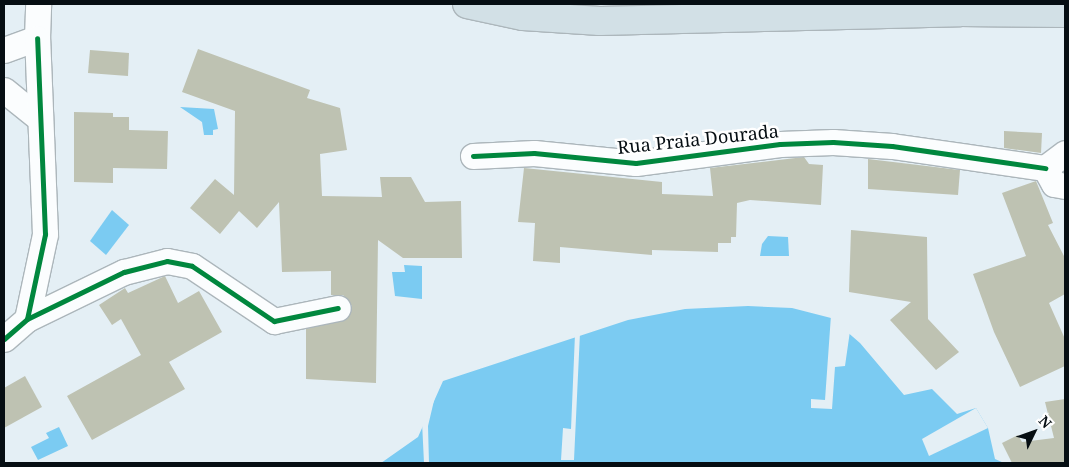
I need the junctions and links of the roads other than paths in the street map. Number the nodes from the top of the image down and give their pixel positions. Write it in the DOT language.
graph roads {
  1 [pos="38,4"];
  2 [pos="467,4"];
  3 [pos="1065,13"];
  4 [pos="37,38"];
  5 [pos="4,50"];
  6 [pos="4,90"];
  7 [pos="40,120"];
  8 [pos="1065,153"];
  9 [pos="473,156"];
  10 [pos="1045,168"];
  11 [pos="1065,186"];
  12 [pos="338,308"];
  13 [pos="27,319"];
  14 [pos="4,339"];
  1 -- 4 [label="street"];
  2 -- 3 [label="highway"];
  4 -- 5 [label="street"];
  4 -- 7 [label="street"];
  6 -- 7 [label="street"];
  7 -- 13 [label="street"];
  8 -- 10 [label="street"];
  9 -- 10 [label="street, Rua Praia Dourada"];
  10 -- 11 [label="street"];
  12 -- 13 [label="street"];
  13 -- 14 [label="street"];
}
